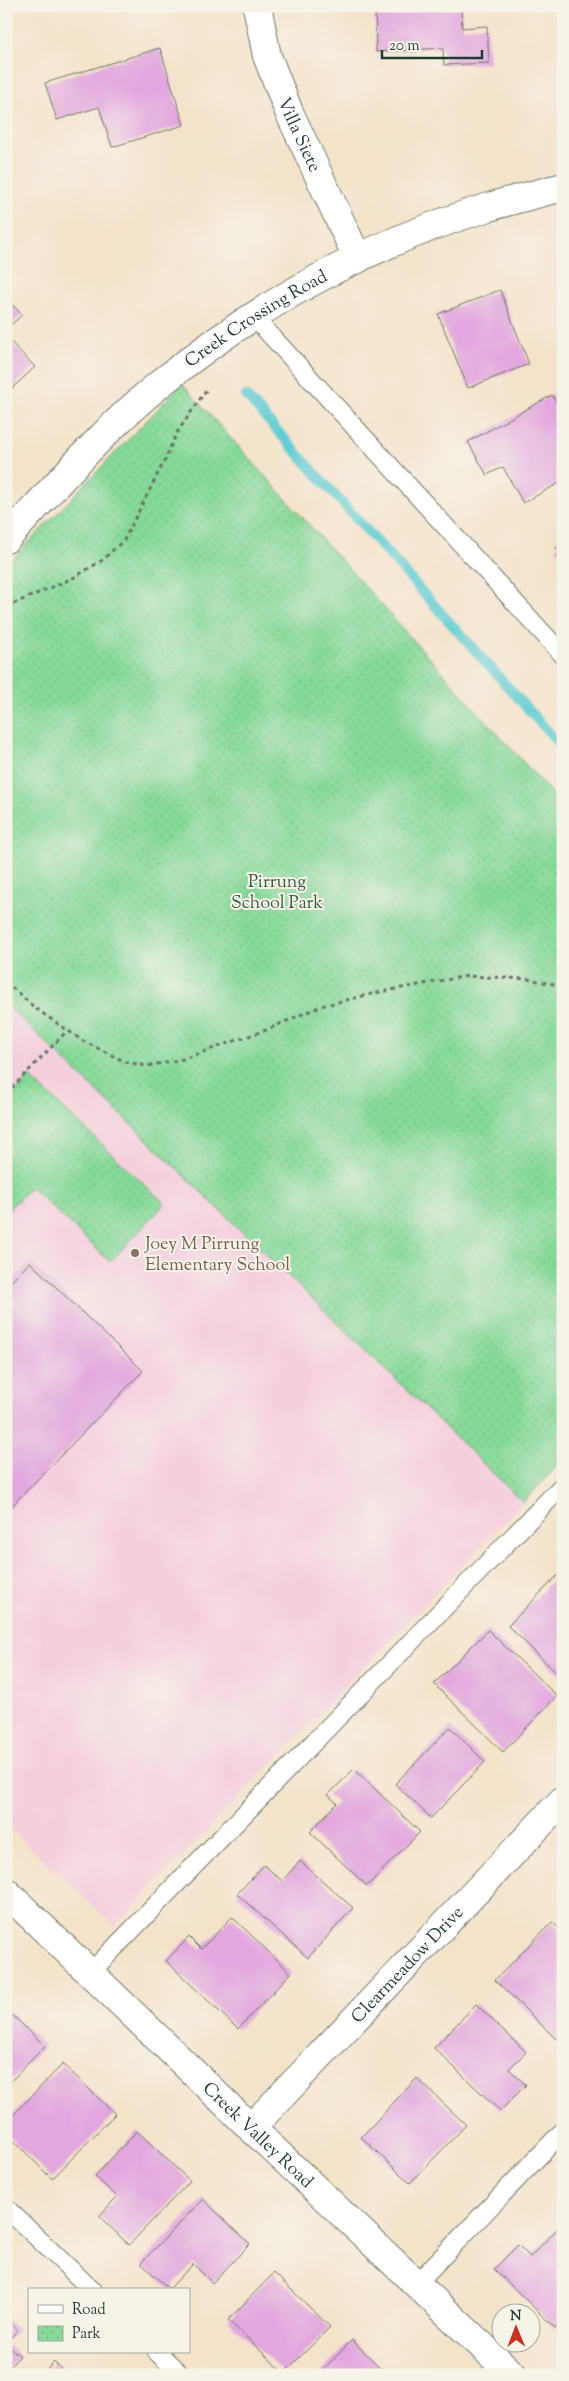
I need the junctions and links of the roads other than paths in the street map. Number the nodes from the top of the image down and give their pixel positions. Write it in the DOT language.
graph roads {
  1 [pos="257,6"];
  2 [pos="563,187"];
  3 [pos="358,259"];
  4 [pos="253,316"];
  5 [pos="7,538"];
  6 [pos="563,655"];
  7 [pos="563,1486"];
  8 [pos="563,1800"];
  9 [pos="6,1892"];
  10 [pos="91,1972"];
  11 [pos="251,2128"];
  12 [pos="563,2131"];
  13 [pos="6,2208"];
  14 [pos="416,2284"];
  15 [pos="90,2288"];
  16 [pos="159,2354"];
  17 [pos="181,2375"];
  18 [pos="513,2375"];
  1 -- 3 [label="street, Villa Siete"];
  2 -- 3 [label="street, Creek Crossing Road"];
  3 -- 4 [label="street, Creek Crossing Road"];
  4 -- 5 [label="street, Creek Crossing Road"];
  4 -- 6 [label="lane"];
  7 -- 10 [label="lane"];
  8 -- 11 [label="street, Clearmeadow Drive"];
  9 -- 10 [label="street, Creek Valley Road"];
  10 -- 11 [label="street, Creek Valley Road"];
  11 -- 14 [label="street, Creek Valley Road"];
  12 -- 14 [label="lane"];
  13 -- 15 [label="lane"];
  14 -- 18 [label="street, Creek Valley Road"];
  16 -- 17 [label="lane"];
}
